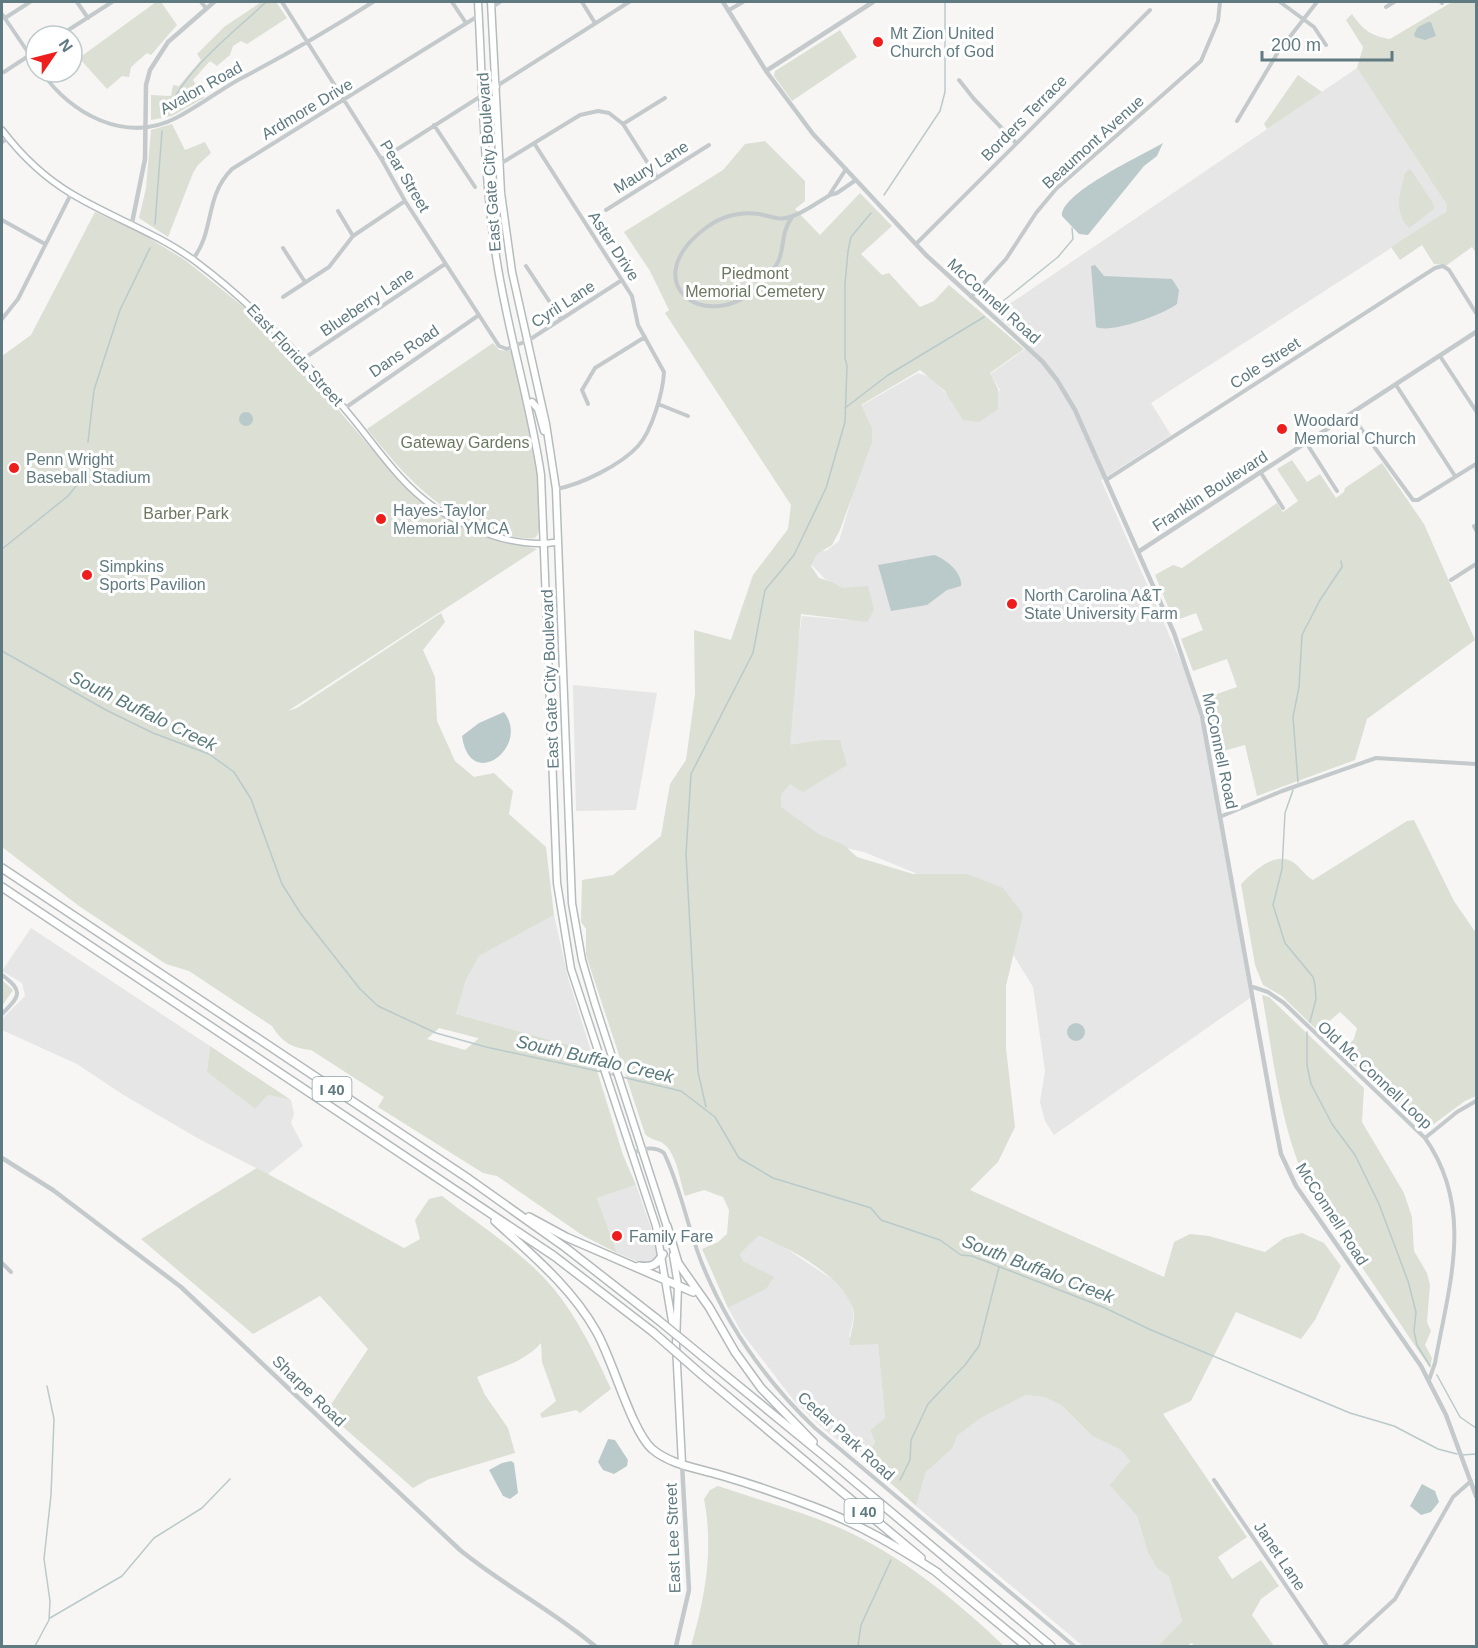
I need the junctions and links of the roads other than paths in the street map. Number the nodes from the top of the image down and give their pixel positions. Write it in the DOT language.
graph roads {
  1 [pos="30,2"];
  2 [pos="77,2"];
  3 [pos="112,2"];
  4 [pos="201,2"];
  5 [pos="214,2"];
  6 [pos="282,2"];
  7 [pos="373,2"];
  8 [pos="452,2"];
  9 [pos="478,2"];
  10 [pos="500,2"];
  11 [pos="582,2"];
  12 [pos="629,2"];
  13 [pos="723,2"];
  14 [pos="743,2"];
  15 [pos="873,2"];
  16 [pos="1220,2"];
  17 [pos="1280,2"];
  18 [pos="1317,2"];
  19 [pos="1394,2"];
  20 [pos="491,4"];
  21 [pos="1386,7"];
  22 [pos="206,8"];
  23 [pos="729,10"];
  24 [pos="1150,10"];
  25 [pos="3,16"];
  26 [pos="479,16"];
  27 [pos="88,18"];
  28 [pos="1303,18"];
  29 [pos="466,23"];
  30 [pos="595,23"];
  31 [pos="78,24"];
  32 [pos="308,44"];
  33 [pos="1326,45"];
  34 [pos="24,46"];
  35 [pos="480,51"];
  36 [pos="24,59"];
  37 [pos="766,71"];
  38 [pos="4,72"];
  39 [pos="959,80"];
  40 [pos="52,84"];
  41 [pos="496,87"];
  42 [pos="483,96"];
  43 [pos="665,99"];
  44 [pos="345,101"];
  45 [pos="1237,121"];
  46 [pos="623,124"];
  47 [pos="435,125"];
  48 [pos="144,126"];
  49 [pos="2,130"];
  50 [pos="498,130"];
  51 [pos="8,139"];
  52 [pos="2,142"];
  53 [pos="534,143"];
  54 [pos="1016,143"];
  55 [pos="709,145"];
  56 [pos="382,160"];
  57 [pos="499,165"];
  58 [pos="846,170"];
  59 [pos="656,176"];
  60 [pos="856,180"];
  61 [pos="475,187"];
  62 [pos="71,194"];
  63 [pos="830,195"];
  64 [pos="405,201"];
  65 [pos="606,210"];
  66 [pos="338,211"];
  67 [pos="792,217"];
  68 [pos="2,220"];
  69 [pos="132,223"];
  70 [pos="353,236"];
  71 [pos="46,244"];
  72 [pos="916,244"];
  73 [pos="283,248"];
  74 [pos="193,259"];
  75 [pos="445,264"];
  76 [pos="526,266"];
  77 [pos="622,280"];
  78 [pos="305,282"];
  79 [pos="283,297"];
  80 [pos="971,297"];
  81 [pos="1476,313"];
  82 [pos="479,315"];
  83 [pos="561,318"];
  84 [pos="2,319"];
  85 [pos="1476,332"];
  86 [pos="645,337"];
  87 [pos="529,340"];
  88 [pos="515,346"];
  89 [pos="1440,356"];
  90 [pos="303,359"];
  91 [pos="1396,385"];
  92 [pos="529,403"];
  93 [pos="588,404"];
  94 [pos="658,404"];
  95 [pos="345,408"];
  96 [pos="1476,411"];
  97 [pos="1351,415"];
  98 [pos="688,416"];
  99 [pos="1307,444"];
  100 [pos="1476,464"];
  101 [pos="1261,473"];
  102 [pos="1455,476"];
  103 [pos="1106,480"];
  104 [pos="555,481"];
  105 [pos="556,489"];
  106 [pos="1337,491"];
  107 [pos="1283,508"];
  108 [pos="558,542"];
  109 [pos="545,544"];
  110 [pos="1138,552"];
  111 [pos="1476,564"];
  112 [pos="1451,580"];
  113 [pos="1476,764"];
  114 [pos="1222,816"];
  115 [pos="2,868"];
  116 [pos="2,887"];
  117 [pos="580,946"];
  118 [pos="566,948"];
  119 [pos="2,975"];
  120 [pos="1253,987"];
  121 [pos="2,1014"];
  122 [pos="1476,1101"];
  123 [pos="1425,1138"];
  124 [pos="642,1149"];
  125 [pos="630,1153"];
  126 [pos="2,1158"];
  127 [pos="497,1199"];
  128 [pos="480,1208"];
  129 [pos="667,1226"];
  130 [pos="663,1254"];
  131 [pos="2,1263"];
  132 [pos="630,1265"];
  133 [pos="10,1272"];
  134 [pos="667,1280"];
  135 [pos="678,1285"];
  136 [pos="700,1297"];
  137 [pos="676,1345"];
  138 [pos="1429,1380"];
  139 [pos="824,1456"];
  140 [pos="682,1464"];
  141 [pos="1214,1480"];
  142 [pos="1470,1480"];
  143 [pos="1476,1496"];
  144 [pos="938,1573"];
  145 [pos="595,1647"];
  146 [pos="676,1647"];
  147 [pos="1026,1647"];
  148 [pos="1051,1647"];
  149 [pos="1074,1647"];
  150 [pos="1327,1647"];
  151 [pos="1344,1647"];
  1 -- 25 [label="street"];
  2 -- 27 [label="street"];
  3 -- 27 [label="street"];
  4 -- 22 [label="street"];
  5 -- 22 [label="street"];
  6 -- 32 [label="street, Pear Street"];
  7 -- 32 [label="street, Avalon Road"];
  8 -- 29 [label="street"];
  9 -- 26 [label="main road, East Gate City Boulevard"];
  10 -- 20 [label="street"];
  11 -- 30 [label="street"];
  12 -- 30 [label="street"];
  13 -- 23 [label="street, McConnell Road"];
  14 -- 23 [label="street"];
  15 -- 37 [label="street"];
  16 -- 80 [label="street, Beaumont Avenue"];
  17 -- 28 [label="street"];
  18 -- 28 [label="street"];
  19 -- 21 [label="street"];
  20 -- 41 [label="main road, East Gate City Boulevard"];
  22 -- 48 [label="street"];
  23 -- 37 [label="street, McConnell Road"];
  24 -- 54 [label="street, Borders Terrace"];
  25 -- 34 [label="street"];
  26 -- 29 [label="street, Ardmore Drive"];
  26 -- 35 [label="main road, East Gate City Boulevard"];
  27 -- 31 [label="street"];
  28 -- 33 [label="street"];
  28 -- 45 [label="street"];
  29 -- 44 [label="street, Ardmore Drive"];
  30 -- 41 [label="street"];
  32 -- 44 [label="street, Pear Street"];
  32 -- 48 [label="street, Avalon Road"];
  35 -- 41 [label="main road"];
  35 -- 42 [label="main road, East Gate City Boulevard"];
  36 -- 38 [label="street"];
  37 -- 58 [label="street, McConnell Road"];
  39 -- 54 [label="street"];
  40 -- 48 [label="street, Avalon Road"];
  41 -- 42 [label="street"];
  41 -- 50 [label="main road, East Gate City Boulevard"];
  42 -- 47 [label="street"];
  42 -- 50 [label="main road"];
  42 -- 88 [label="main road, East Gate City Boulevard"];
  43 -- 46 [label="street"];
  44 -- 56 [label="street, Pear Street"];
  44 -- 74 [label="street, Ardmore Drive"];
  46 -- 53 [label="street"];
  46 -- 59 [label="street"];
  47 -- 56 [label="street"];
  47 -- 61 [label="street"];
  48 -- 69 [label="street"];
  49 -- 51 [label="main road, East Florida Street"];
  50 -- 57 [label="main road, East Gate City Boulevard"];
  51 -- 52 [label="street"];
  51 -- 62 [label="main road, East Florida Street"];
  53 -- 57 [label="street"];
  53 -- 77 [label="street, Aster Drive"];
  54 -- 72 [label="street, Borders Terrace"];
  55 -- 59 [label="street, Maury Lane"];
  56 -- 64 [label="street, Pear Street"];
  57 -- 87 [label="main road, East Gate City Boulevard"];
  58 -- 60 [label="street, McConnell Road"];
  58 -- 63 [label="street"];
  59 -- 65 [label="street, Maury Lane"];
  60 -- 63 [label="street"];
  60 -- 72 [label="street, McConnell Road"];
  62 -- 69 [label="main road, East Florida Street"];
  62 -- 71 [label="street"];
  63 -- 67 [label="street"];
  64 -- 70 [label="street"];
  64 -- 75 [label="street, Pear Street"];
  66 -- 70 [label="street"];
  67 -- 67 [label="street"];
  68 -- 71 [label="street"];
  69 -- 74 [label="main road, East Florida Street"];
  70 -- 78 [label="street"];
  71 -- 84 [label="street"];
  72 -- 80 [label="street, McConnell Road"];
  73 -- 78 [label="street"];
  74 -- 90 [label="main road, East Florida Street"];
  75 -- 82 [label="street, Pear Street"];
  75 -- 90 [label="street, Blueberry Lane"];
  76 -- 83 [label="street"];
  77 -- 83 [label="street, Cyril Lane"];
  77 -- 86 [label="street, Aster Drive"];
  78 -- 79 [label="street"];
  80 -- 103 [label="street, McConnell Road"];
  81 -- 103 [label="street, Cole Street"];
  82 -- 88 [label="street, Pear Street"];
  82 -- 95 [label="street, Dans Road"];
  83 -- 87 [label="street, Cyril Lane"];
  85 -- 89 [label="street, Franklin Boulevard"];
  86 -- 93 [label="street"];
  86 -- 94 [label="street, Aster Drive"];
  87 -- 88 [label="street, Cyril Lane"];
  87 -- 104 [label="main road, East Gate City Boulevard"];
  88 -- 92 [label="main road, East Gate City Boulevard"];
  89 -- 91 [label="street, Franklin Boulevard"];
  89 -- 96 [label="street"];
  90 -- 95 [label="main road, East Florida Street"];
  91 -- 97 [label="street, Franklin Boulevard"];
  91 -- 102 [label="street"];
  92 -- 104 [label="main road"];
  92 -- 109 [label="main road, East Gate City Boulevard"];
  94 -- 98 [label="street"];
  94 -- 105 [label="street, Aster Drive"];
  95 -- 109 [label="main road, East Florida Street"];
  97 -- 99 [label="street, Franklin Boulevard"];
  97 -- 102 [label="street"];
  99 -- 101 [label="street, Franklin Boulevard"];
  99 -- 106 [label="street"];
  100 -- 102 [label="street"];
  101 -- 107 [label="street"];
  101 -- 110 [label="street, Franklin Boulevard"];
  103 -- 110 [label="street, McConnell Road"];
  104 -- 105 [label="main road, East Gate City Boulevard"];
  105 -- 108 [label="main road, East Gate City Boulevard"];
  108 -- 109 [label="main road, East Florida Street"];
  108 -- 117 [label="main road, East Gate City Boulevard"];
  109 -- 118 [label="main road, East Gate City Boulevard"];
  110 -- 114 [label="street, McConnell Road"];
  111 -- 112 [label="street"];
  113 -- 114 [label="street"];
  114 -- 120 [label="street, McConnell Road"];
  115 -- 127 [label="highway, I 40"];
  116 -- 128 [label="highway, I 40"];
  117 -- 118 [label="main road"];
  117 -- 124 [label="main road, East Gate City Boulevard"];
  118 -- 125 [label="main road, East Gate City Boulevard"];
  119 -- 121 [label="street"];
  120 -- 123 [label="street, Old Mc Connell Loop"];
  120 -- 138 [label="street, McConnell Road"];
  122 -- 123 [label="street"];
  123 -- 138 [label="street, Old Mc Connell Loop"];
  124 -- 125 [label="street"];
  124 -- 129 [label="main road, East Gate City Boulevard"];
  124 -- 149 [label="street, Cedar Park Road"];
  125 -- 130 [label="main road, East Gate City Boulevard"];
  126 -- 145 [label="street, Sharpe Road"];
  127 -- 132 [label="highway"];
  127 -- 139 [label="highway, I 40, bridge"];
  128 -- 140 [label="highway"];
  128 -- 144 [label="highway, I 40, bridge"];
  129 -- 135 [label="main road, East Gate City Boulevard"];
  129 -- 136 [label="highway"];
  130 -- 132 [label="highway"];
  130 -- 134 [label="main road, East Gate City Boulevard"];
  131 -- 133 [label="street"];
  132 -- 134 [label="highway"];
  134 -- 135 [label="highway"];
  134 -- 137 [label="main road, East Gate City Boulevard"];
  135 -- 136 [label="highway"];
  135 -- 137 [label="main road, East Gate City Boulevard"];
  136 -- 139 [label="highway"];
  137 -- 140 [label="main road, East Gate City Boulevard"];
  138 -- 142 [label="street, McConnell Road"];
  139 -- 148 [label="highway, I 40"];
  140 -- 144 [label="highway"];
  140 -- 146 [label="street, East Lee Street"];
  141 -- 150 [label="street, Janet Lane"];
  142 -- 143 [label="street, McConnell Road"];
  142 -- 151 [label="street"];
  144 -- 147 [label="highway, I 40"];
}
